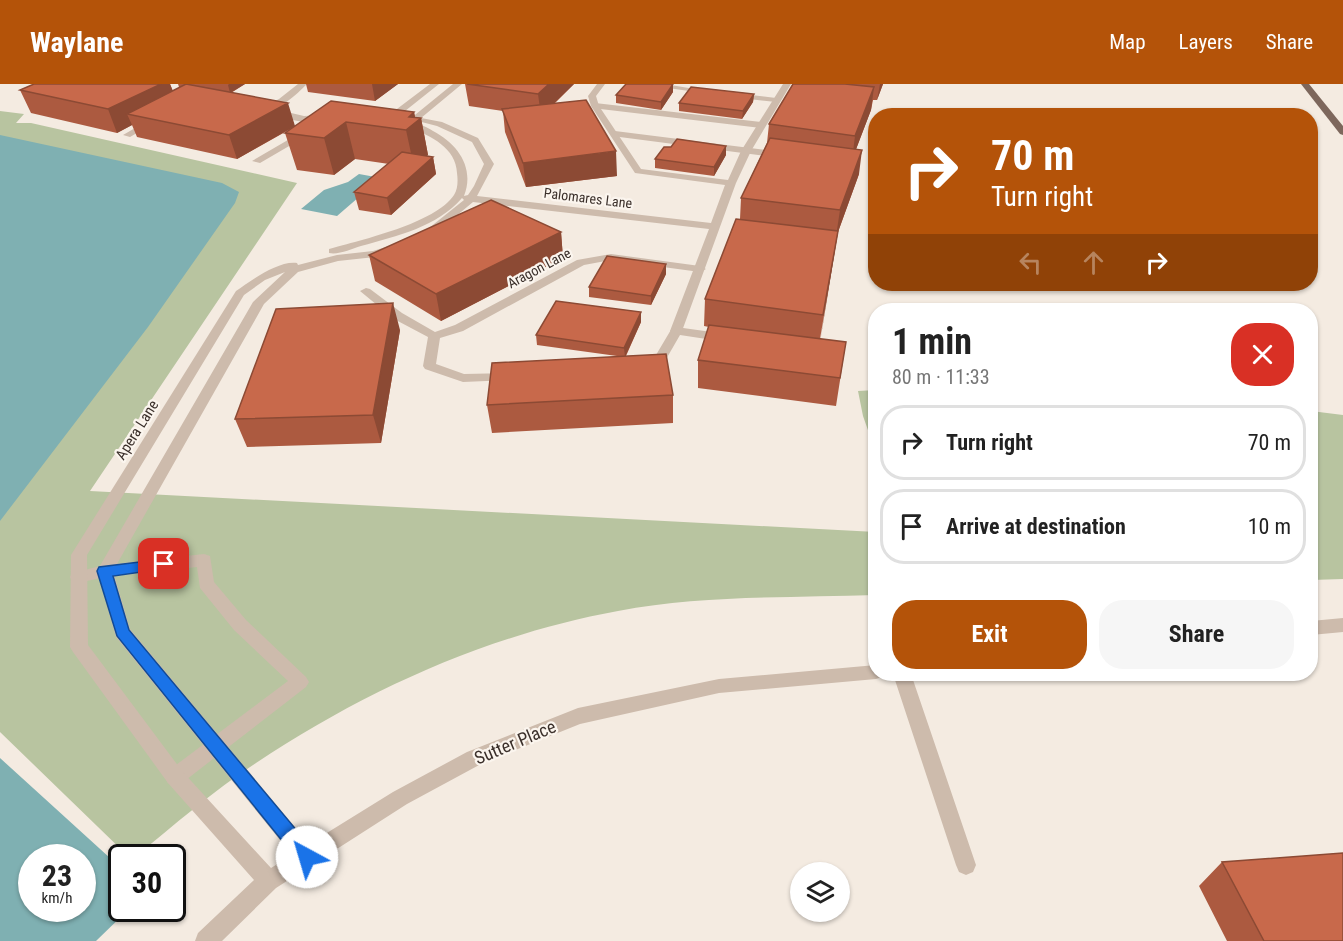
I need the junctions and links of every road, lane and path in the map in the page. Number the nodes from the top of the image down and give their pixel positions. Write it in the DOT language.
graph roads {
  1 [pos="303,84"];
  2 [pos="435,84"];
  3 [pos="458,84"];
  4 [pos="601,84"];
  5 [pos="644,84"];
  6 [pos="1305,84"];
  7 [pos="784,92"];
  8 [pos="595,106"];
  9 [pos="253,108"];
  10 [pos="264,110"];
  11 [pos="601,115"];
  12 [pos="591,116"];
  13 [pos="387,117"];
  14 [pos="414,119"];
  15 [pos="157,120"];
  16 [pos="761,125"];
  17 [pos="1343,132"];
  18 [pos="615,134"];
  19 [pos="127,135"];
  20 [pos="746,151"];
  21 [pos="792,156"];
  22 [pos="257,161"];
  23 [pos="731,183"];
  24 [pos="458,197"];
  25 [pos="473,198"];
  26 [pos="714,227"];
  27 [pos="700,269"];
  28 [pos="366,291"];
  29 [pos="398,316"];
  30 [pos="375,318"];
  31 [pos="676,331"];
  32 [pos="434,336"];
  33 [pos="743,340"];
  34 [pos="635,366"];
  35 [pos="521,375"];
  36 [pos="105,571"];
  37 [pos="78,577"];
  38 [pos="1343,625"];
  39 [pos="1318,627"];
  40 [pos="868,673"];
  41 [pos="904,681"];
  42 [pos="216,745"];
  43 [pos="174,777"];
  44 [pos="307,857"];
  45 [pos="966,865"];
  46 [pos="269,881"];
  47 [pos="206,941"];
  1 -- 10 [label="street"];
  2 -- 13 [label="street"];
  3 -- 14 [label="street"];
  4 -- 8 [label="street"];
  5 -- 7 [label="street"];
  6 -- 17 [label="main road"];
  7 -- 16 [label="street"];
  8 -- 11 [label="street"];
  8 -- 16 [label="street"];
  9 -- 10 [label="street"];
  10 -- 22 [label="street"];
  11 -- 12 [label="street"];
  11 -- 18 [label="street"];
  13 -- 14 [label="street"];
  13 -- 24 [label="street"];
  14 -- 25 [label="street"];
  15 -- 19 [label="street"];
  16 -- 20 [label="street"];
  18 -- 20 [label="street"];
  18 -- 23 [label="street"];
  20 -- 21 [label="street"];
  20 -- 23 [label="street"];
  23 -- 26 [label="street"];
  24 -- 25 [label="street, Palomares Lane"];
  24 -- 37 [label="street, Apera Lane"];
  25 -- 26 [label="street, Palomares Lane"];
  25 -- 36 [label="street"];
  26 -- 27 [label="street"];
  27 -- 31 [label="street"];
  27 -- 32 [label="street, Aragon Lane"];
  28 -- 29 [label="street"];
  29 -- 30 [label="street"];
  29 -- 32 [label="street"];
  31 -- 33 [label="street"];
  31 -- 34 [label="street"];
  32 -- 35 [label="street"];
  36 -- 37 [label="street"];
  36 -- 42 [label="street"];
  36 -- 42 [label="street"];
  37 -- 43 [label="street, Apera Lane"];
  38 -- 39 [label="street"];
  40 -- 44 [label="street, Sutter Place"];
  41 -- 45 [label="street"];
  42 -- 43 [label="street"];
  42 -- 44 [label="street"];
  43 -- 46 [label="street, Apera Lane"];
  44 -- 46 [label="street, Sutter Place"];
  46 -- 47 [label="street, Sutter Place"];
}
